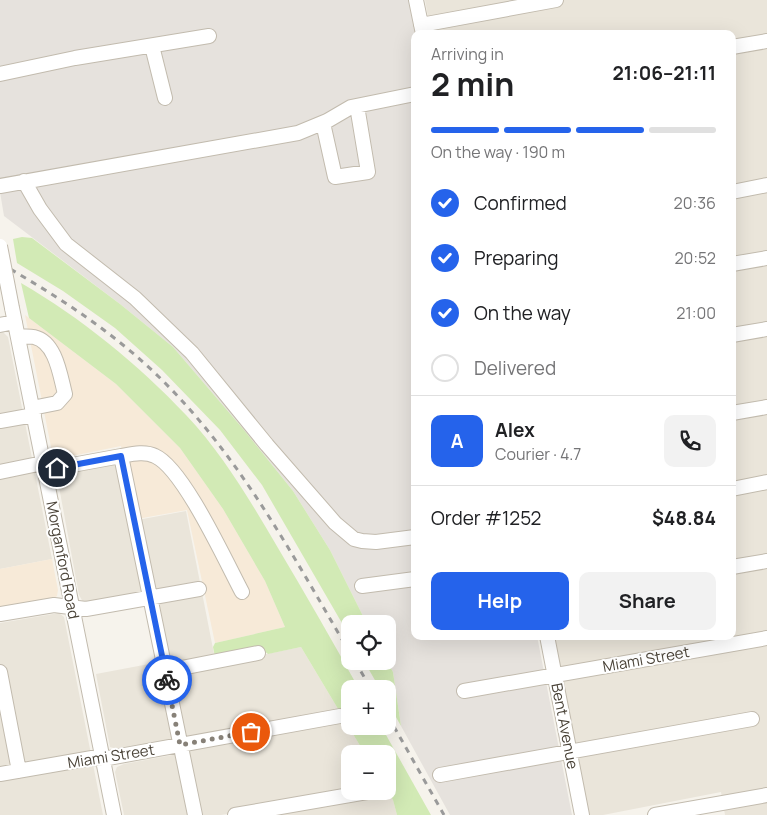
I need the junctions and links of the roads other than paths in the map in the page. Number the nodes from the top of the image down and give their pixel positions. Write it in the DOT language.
graph roads {
  1 [pos="416,0"];
  2 [pos="556,0"];
  3 [pos="422,29"];
  4 [pos="209,36"];
  5 [pos="767,41"];
  6 [pos="152,46"];
  7 [pos="736,46"];
  8 [pos="0,74"];
  9 [pos="411,95"];
  10 [pos="165,98"];
  11 [pos="357,106"];
  12 [pos="323,123"];
  13 [pos="24,182"];
  14 [pos="767,185"];
  15 [pos="0,186"];
  16 [pos="736,191"];
  17 [pos="0,246"];
  18 [pos="767,258"];
  19 [pos="736,263"];
  20 [pos="15,322"];
  21 [pos="0,325"];
  22 [pos="767,329"];
  23 [pos="736,334"];
  24 [pos="18,336"];
  25 [pos="767,407"];
  26 [pos="33,411"];
  27 [pos="736,412"];
  28 [pos="0,421"];
  29 [pos="121,456"];
  30 [pos="44,467"];
  31 [pos="0,472"];
  32 [pos="767,482"];
  33 [pos="736,488"];
  34 [pos="411,538"];
  35 [pos="767,561"];
  36 [pos="736,566"];
  37 [pos="411,580"];
  38 [pos="362,586"];
  39 [pos="199,589"];
  40 [pos="242,592"];
  41 [pos="150,597"];
  42 [pos="72,607"];
  43 [pos="0,614"];
  44 [pos="767,638"];
  45 [pos="548,640"];
  46 [pos="258,653"];
  47 [pos="166,671"];
  48 [pos="0,672"];
  49 [pos="555,675"];
  50 [pos="464,691"];
  51 [pos="2,693"];
  52 [pos="340,716"];
  53 [pos="752,719"];
  54 [pos="180,745"];
  55 [pos="570,751"];
  56 [pos="102,760"];
  57 [pos="19,771"];
  58 [pos="0,774"];
  59 [pos="440,775"];
  60 [pos="767,795"];
  61 [pos="341,797"];
  62 [pos="728,809"];
  63 [pos="114,815"];
  64 [pos="195,815"];
  65 [pos="235,815"];
  66 [pos="582,815"];
  67 [pos="655,815"];
  1 -- 3 [label="street"];
  2 -- 3 [label="street"];
  4 -- 6 [label="street"];
  5 -- 7 [label="street"];
  6 -- 8 [label="street"];
  6 -- 10 [label="street"];
  9 -- 11 [label="street"];
  11 -- 12 [label="street"];
  11 -- 12 [label="street"];
  12 -- 13 [label="street"];
  13 -- 15 [label="street"];
  13 -- 34 [label="street"];
  14 -- 16 [label="street"];
  17 -- 20 [label="street, Morganford Road, bridge"];
  18 -- 19 [label="street"];
  20 -- 21 [label="street"];
  20 -- 24 [label="street, Morganford Road"];
  22 -- 23 [label="street"];
  24 -- 26 [label="street, Morganford Road"];
  24 -- 26 [label="street"];
  25 -- 27 [label="street"];
  26 -- 28 [label="street"];
  26 -- 30 [label="street, Morganford Road"];
  29 -- 30 [label="street"];
  29 -- 40 [label="street"];
  29 -- 41 [label="street"];
  30 -- 31 [label="street"];
  30 -- 42 [label="street, Morganford Road"];
  32 -- 33 [label="street"];
  35 -- 36 [label="street"];
  37 -- 38 [label="street"];
  39 -- 41 [label="street"];
  41 -- 42 [label="street"];
  41 -- 47 [label="street"];
  42 -- 43 [label="street"];
  42 -- 56 [label="street, Morganford Road"];
  44 -- 49 [label="street, Miami Street"];
  45 -- 49 [label="street, Bent Avenue"];
  46 -- 47 [label="street"];
  47 -- 54 [label="street"];
  48 -- 51 [label="street"];
  49 -- 50 [label="street, Miami Street"];
  49 -- 55 [label="street, Bent Avenue"];
  51 -- 57 [label="street"];
  52 -- 54 [label="street, Miami Street"];
  53 -- 55 [label="street"];
  54 -- 56 [label="street, Miami Street"];
  54 -- 64 [label="street"];
  55 -- 59 [label="street"];
  55 -- 66 [label="street, Bent Avenue"];
  56 -- 57 [label="street, Miami Street"];
  56 -- 63 [label="street, Morganford Road"];
  57 -- 58 [label="street, Miami Street"];
  60 -- 62 [label="street"];
  61 -- 65 [label="street"];
  62 -- 67 [label="street"];
}
